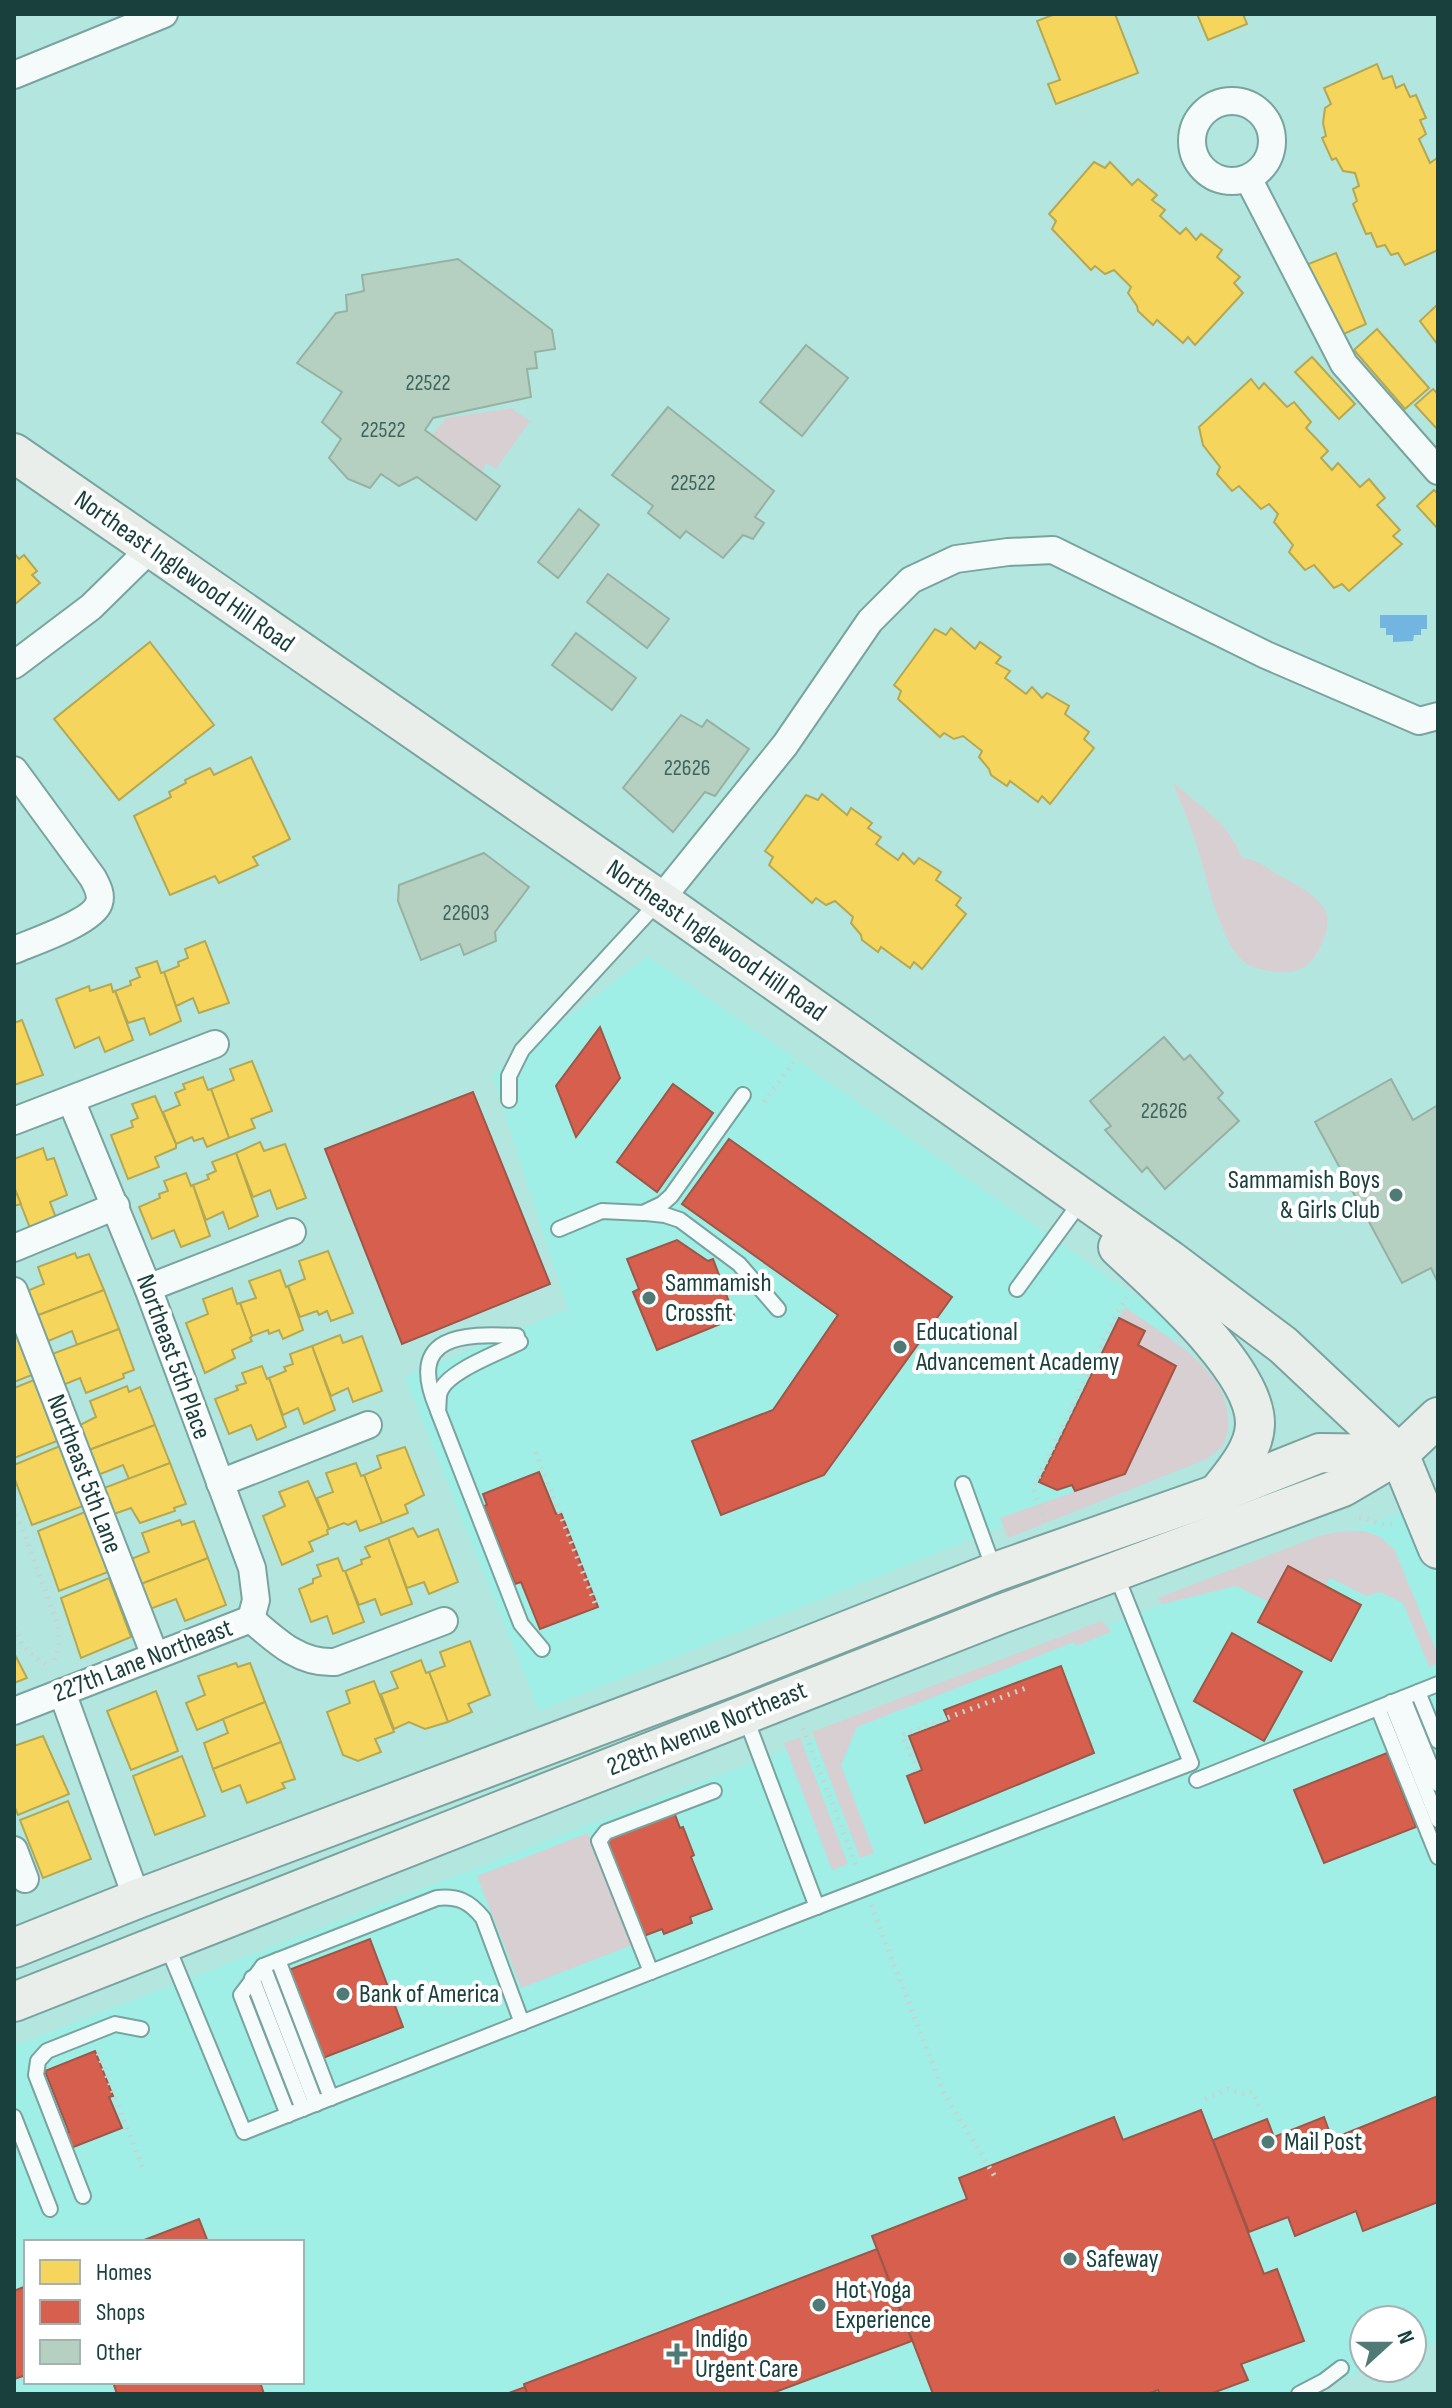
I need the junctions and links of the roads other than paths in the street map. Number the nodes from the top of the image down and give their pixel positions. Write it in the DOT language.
graph roads {
  1 [pos="164,14"];
  2 [pos="14,75"];
  3 [pos="1248,178"];
  4 [pos="14,453"];
  5 [pos="1438,471"];
  6 [pos="150,549"];
  7 [pos="14,665"];
  8 [pos="1438,716"];
  9 [pos="14,770"];
  10 [pos="660,900"];
  11 [pos="14,950"];
  12 [pos="215,1044"];
  13 [pos="743,1095"];
  14 [pos="71,1100"];
  15 [pos="509,1100"];
  16 [pos="14,1121"];
  17 [pos="1079,1203"];
  18 [pos="116,1206"];
  19 [pos="643,1213"];
  20 [pos="559,1229"];
  21 [pos="292,1232"];
  22 [pos="14,1248"];
  23 [pos="148,1288"];
  24 [pos="1017,1289"];
  25 [pos="14,1291"];
  26 [pos="778,1309"];
  27 [pos="438,1411"];
  28 [pos="1438,1417"];
  29 [pos="368,1425"];
  30 [pos="1438,1447"];
  31 [pos="1399,1454"];
  32 [pos="220,1483"];
  33 [pos="963,1484"];
  34 [pos="1217,1494"];
  35 [pos="1438,1549"];
  36 [pos="1115,1571"];
  37 [pos="995,1572"];
  38 [pos="927,1598"];
  39 [pos="251,1619"];
  40 [pos="444,1621"];
  41 [pos="542,1649"];
  42 [pos="155,1656"];
  43 [pos="734,1675"];
  44 [pos="1438,1684"];
  45 [pos="62,1692"];
  46 [pos="1418,1692"];
  47 [pos="1391,1703"];
  48 [pos="14,1711"];
  49 [pos="744,1715"];
  50 [pos="1438,1741"];
  51 [pos="614,1766"];
  52 [pos="1197,1780"];
  53 [pos="1438,1784"];
  54 [pos="714,1791"];
  55 [pos="1438,1820"];
  56 [pos="292,1842"];
  57 [pos="14,1850"];
  58 [pos="1438,1857"];
  59 [pos="25,1879"];
  60 [pos="137,1899"];
  61 [pos="817,1907"];
  62 [pos="165,1943"];
  63 [pos="14,1948"];
  64 [pos="278,1960"];
  65 [pos="263,1966"];
  66 [pos="651,1972"];
  67 [pos="252,1978"];
  68 [pos="14,2002"];
  69 [pos="522,2023"];
  70 [pos="141,2029"];
  71 [pos="331,2098"];
  72 [pos="310,2107"];
  73 [pos="288,2115"];
  74 [pos="16,2123"];
  75 [pos="83,2196"];
  76 [pos="50,2209"];
  77 [pos="1341,2368"];
  78 [pos="1299,2394"];
  1 -- 2 [label="street"];
  3 -- 5 [label="street"];
  4 -- 6 [label="main road, Northeast Inglewood Hill Road"];
  6 -- 7 [label="street"];
  6 -- 10 [label="main road, Northeast Inglewood Hill Road"];
  8 -- 10 [label="street"];
  9 -- 11 [label="street"];
  10 -- 15 [label="lane"];
  10 -- 17 [label="main road, Northeast Inglewood Hill Road"];
  12 -- 14 [label="street"];
  13 -- 19 [label="lane"];
  14 -- 16 [label="street"];
  14 -- 18 [label="street, Northeast 5th Place"];
  17 -- 24 [label="lane"];
  17 -- 31 [label="main road"];
  17 -- 34 [label="main road"];
  18 -- 22 [label="street"];
  18 -- 23 [label="street, Northeast 5th Place"];
  19 -- 20 [label="lane"];
  19 -- 26 [label="lane"];
  21 -- 23 [label="street"];
  23 -- 32 [label="street, Northeast 5th Place"];
  25 -- 42 [label="street, Northeast 5th Lane"];
  27 -- 27 [label="lane"];
  27 -- 41 [label="lane"];
  28 -- 31 [label="main road, 228th Avenue Northeast"];
  29 -- 32 [label="street"];
  30 -- 31 [label="main road, 228th Avenue Northeast"];
  31 -- 34 [label="main road, 228th Avenue Northeast"];
  31 -- 35 [label="main road"];
  31 -- 36 [label="main road, 228th Avenue Northeast"];
  32 -- 39 [label="street, Northeast 5th Place"];
  33 -- 37 [label="lane"];
  34 -- 37 [label="main road, 228th Avenue Northeast"];
  36 -- 49 [label="main road, 228th Avenue Northeast"];
  36 -- 61 [label="lane"];
  37 -- 38 [label="main road, 228th Avenue Northeast"];
  38 -- 43 [label="main road, 228th Avenue Northeast"];
  38 -- 49 [label="main road"];
  39 -- 40 [label="street, 227th Lane Northeast"];
  39 -- 42 [label="street, 227th Lane Northeast"];
  42 -- 45 [label="street, 227th Lane Northeast"];
  43 -- 51 [label="main road"];
  43 -- 56 [label="main road, 228th Avenue Northeast"];
  44 -- 46 [label="lane"];
  45 -- 48 [label="street, 227th Lane Northeast"];
  45 -- 60 [label="street"];
  46 -- 47 [label="lane"];
  46 -- 50 [label="lane"];
  47 -- 52 [label="lane"];
  47 -- 53 [label="lane"];
  47 -- 55 [label="lane"];
  47 -- 58 [label="lane"];
  49 -- 51 [label="main road, 228th Avenue Northeast"];
  49 -- 61 [label="lane"];
  51 -- 62 [label="main road, 228th Avenue Northeast"];
  54 -- 66 [label="lane"];
  56 -- 60 [label="main road, 228th Avenue Northeast"];
  56 -- 62 [label="main road"];
  57 -- 59 [label="street"];
  60 -- 63 [label="main road, 228th Avenue Northeast"];
  61 -- 66 [label="lane"];
  62 -- 68 [label="main road, 228th Avenue Northeast"];
  62 -- 73 [label="lane"];
  64 -- 65 [label="lane"];
  64 -- 69 [label="lane"];
  64 -- 71 [label="lane"];
  65 -- 67 [label="lane"];
  65 -- 72 [label="lane"];
  66 -- 69 [label="lane"];
  67 -- 72 [label="lane"];
  67 -- 73 [label="lane"];
  69 -- 71 [label="lane"];
  70 -- 75 [label="lane"];
  71 -- 72 [label="lane"];
  72 -- 73 [label="lane"];
  74 -- 76 [label="lane"];
  77 -- 78 [label="lane"];
}
